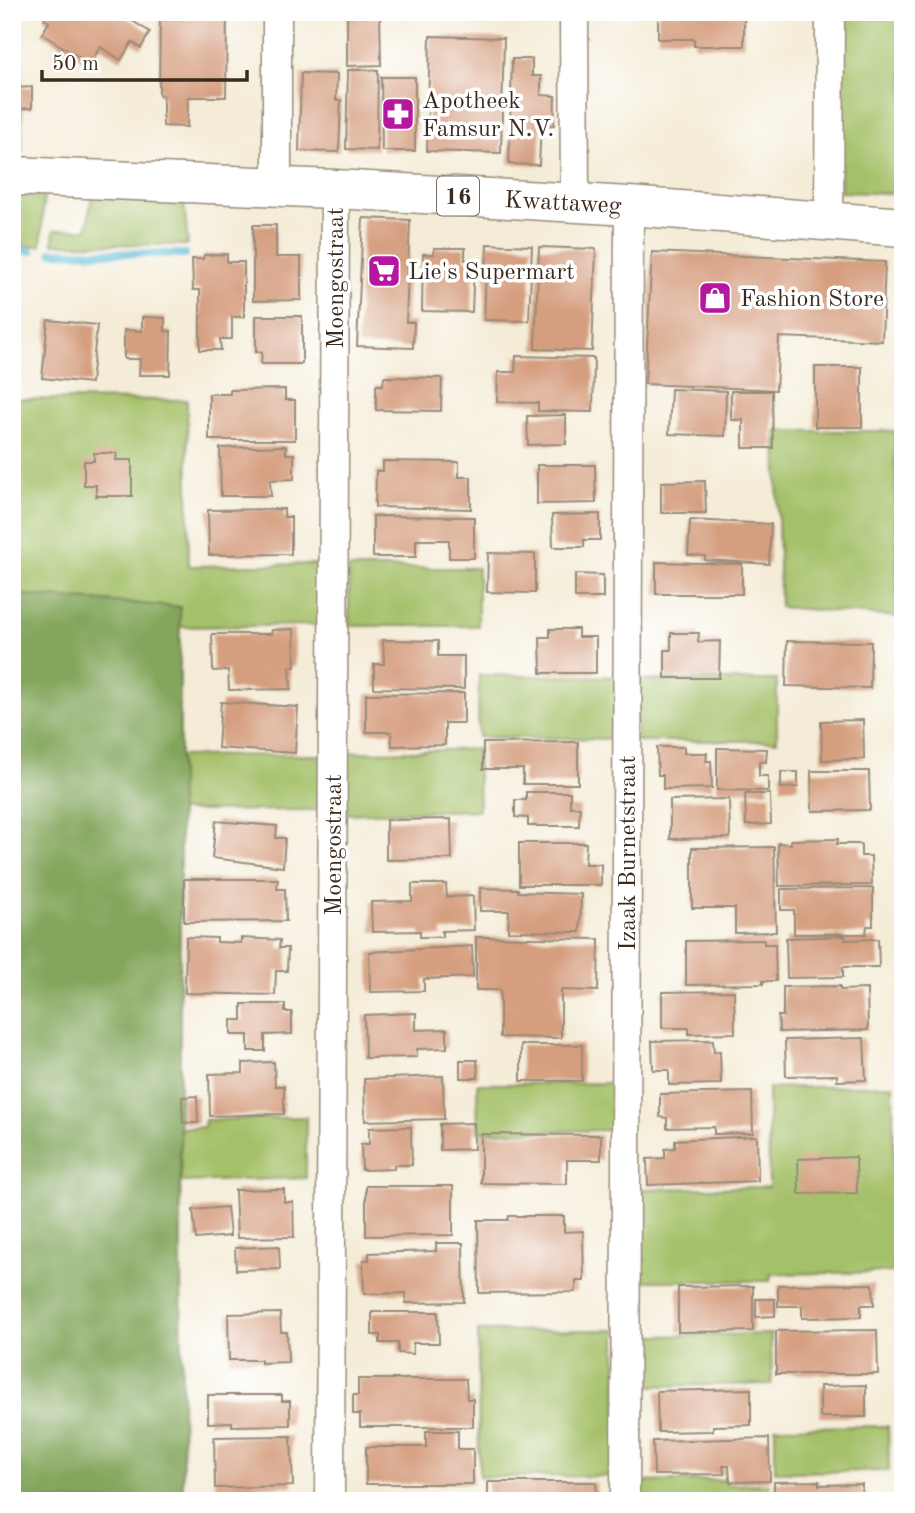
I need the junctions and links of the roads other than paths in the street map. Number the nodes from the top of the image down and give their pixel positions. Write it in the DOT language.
graph roads {
  1 [pos="277,12"];
  2 [pos="574,12"];
  3 [pos="830,12"];
  4 [pos="12,176"];
  5 [pos="277,187"];
  6 [pos="335,189"];
  7 [pos="575,203"];
  8 [pos="629,206"];
  9 [pos="829,222"];
  10 [pos="903,227"];
  11 [pos="330,1501"];
  12 [pos="625,1501"];
  1 -- 5 [label="street"];
  2 -- 7 [label="street"];
  3 -- 9 [label="street"];
  4 -- 5 [label="main road, Kwattaweg / 16"];
  5 -- 6 [label="main road, Kwattaweg / 16"];
  6 -- 7 [label="main road, Kwattaweg / 16"];
  6 -- 11 [label="street, Moengostraat"];
  7 -- 8 [label="main road, Kwattaweg / 16"];
  8 -- 9 [label="main road, Kwattaweg / 16"];
  8 -- 12 [label="street, Izaak Burnetstraat"];
  9 -- 10 [label="main road, Kwattaweg / 16"];
}
